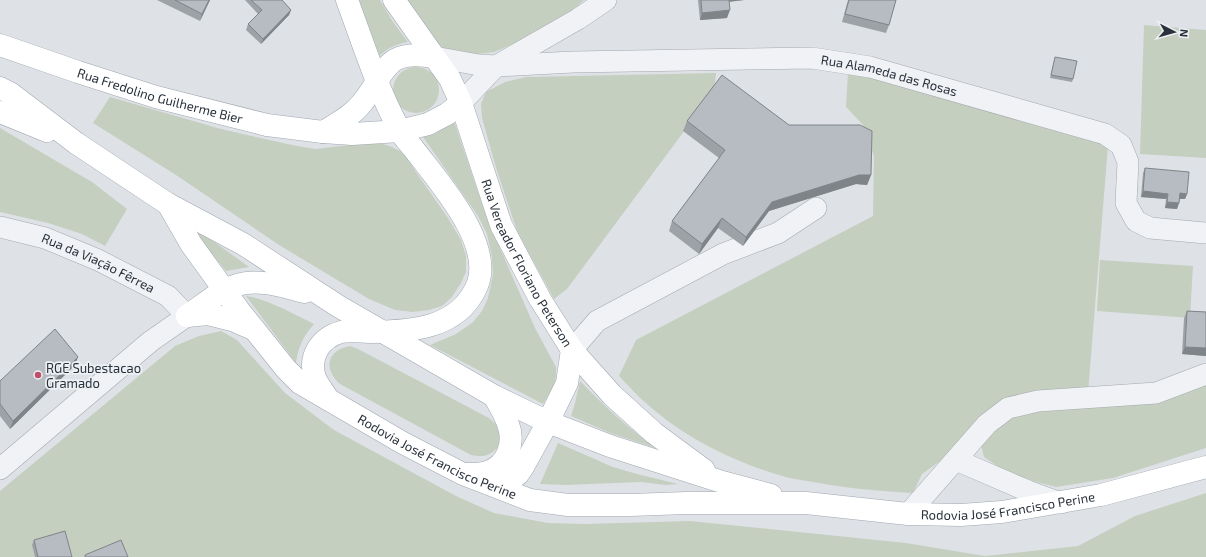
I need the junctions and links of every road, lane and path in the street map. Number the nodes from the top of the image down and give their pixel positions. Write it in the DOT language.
graph roads {
  1 [pos="347,0"];
  2 [pos="394,0"];
  3 [pos="606,0"];
  4 [pos="0,45"];
  5 [pos="434,57"];
  6 [pos="496,66"];
  7 [pos="377,79"];
  8 [pos="0,88"];
  9 [pos="461,103"];
  10 [pos="0,112"];
  11 [pos="400,131"];
  12 [pos="323,132"];
  13 [pos="76,143"];
  14 [pos="168,204"];
  15 [pos="816,208"];
  16 [pos="0,227"];
  17 [pos="1206,233"];
  18 [pos="225,290"];
  19 [pos="330,302"];
  20 [pos="187,316"];
  21 [pos="254,330"];
  22 [pos="412,330"];
  23 [pos="381,332"];
  24 [pos="572,350"];
  25 [pos="1206,374"];
  26 [pos="494,396"];
  27 [pos="328,399"];
  28 [pos="548,422"];
  29 [pos="956,460"];
  30 [pos="1206,467"];
  31 [pos="0,469"];
  32 [pos="462,474"];
  33 [pos="719,482"];
  34 [pos="501,488"];
  35 [pos="806,503"];
  36 [pos="1061,503"];
  37 [pos="908,514"];
  1 -- 7 [label="main road"];
  2 -- 5 [label="main road, Rua Vereador Floriano Peterson"];
  3 -- 6 [label="street, Rua Fredolino Guilherme Bier"];
  4 -- 12 [label="main road, Rua Fredolino Guilherme Bier"];
  5 -- 6 [label="street"];
  5 -- 7 [label="main road"];
  5 -- 9 [label="main road, Rua Vereador Floriano Peterson"];
  6 -- 9 [label="street, Rua Fredolino Guilherme Bier"];
  6 -- 17 [label="street, Rua Alameda das Rosas"];
  7 -- 11 [label="main road"];
  7 -- 12 [label="main road"];
  8 -- 13 [label="main road, Rodovia José Francisco Perine"];
  9 -- 11 [label="main road, Rua Fredolino Guilherme Bier"];
  9 -- 24 [label="main road, Rua Vereador Floriano Peterson"];
  10 -- 13 [label="main road, Rodovia José Francisco Perine"];
  11 -- 12 [label="main road, Rua Fredolino Guilherme Bier"];
  11 -- 22 [label="main road"];
  13 -- 14 [label="main road, Rodovia José Francisco Perine"];
  14 -- 18 [label="main road, Rodovia José Francisco Perine"];
  14 -- 19 [label="main road, Rodovia José Francisco Perine"];
  15 -- 24 [label="street"];
  16 -- 20 [label="street, Rua da Viação Fêrrea"];
  18 -- 19 [label="main road"];
  18 -- 20 [label="main road"];
  18 -- 21 [label="main road, Rodovia José Francisco Perine"];
  19 -- 22 [label="main road"];
  19 -- 23 [label="main road, Rodovia José Francisco Perine"];
  20 -- 21 [label="main road"];
  20 -- 31 [label="street"];
  21 -- 27 [label="main road, Rodovia José Francisco Perine"];
  22 -- 23 [label="main road"];
  23 -- 26 [label="main road, Rodovia José Francisco Perine"];
  23 -- 27 [label="main road"];
  24 -- 28 [label="main road"];
  24 -- 33 [label="main road, Rua Vereador Floriano Peterson"];
  25 -- 29 [label="street"];
  26 -- 28 [label="main road, Rodovia José Francisco Perine"];
  26 -- 32 [label="main road"];
  27 -- 32 [label="main road, Rodovia José Francisco Perine"];
  28 -- 33 [label="main road, Rodovia José Francisco Perine"];
  28 -- 34 [label="main road"];
  29 -- 36 [label="street"];
  29 -- 37 [label="street"];
  30 -- 36 [label="main road, Rodovia José Francisco Perine"];
  32 -- 34 [label="main road, Rodovia José Francisco Perine"];
  33 -- 35 [label="main road, Rodovia José Francisco Perine"];
  34 -- 35 [label="main road, Rodovia José Francisco Perine"];
  35 -- 37 [label="main road, Rodovia José Francisco Perine"];
  36 -- 37 [label="main road, Rodovia José Francisco Perine"];
}
